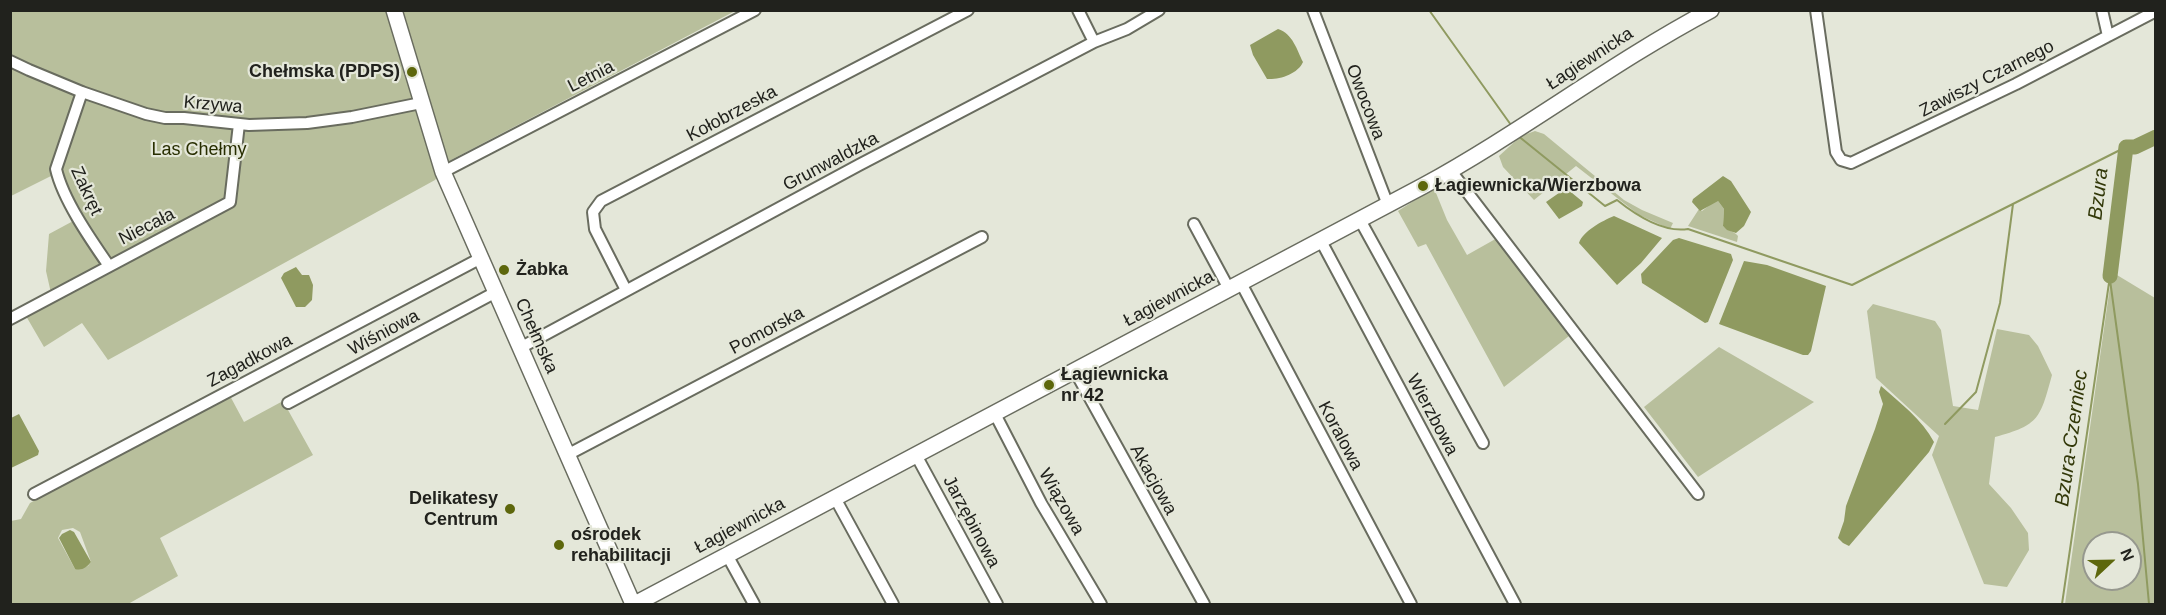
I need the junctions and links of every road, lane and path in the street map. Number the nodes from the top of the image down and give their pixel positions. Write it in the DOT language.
graph roads {
  1 [pos="393,10"];
  2 [pos="755,10"];
  3 [pos="968,10"];
  4 [pos="1078,10"];
  5 [pos="1160,10"];
  6 [pos="1313,10"];
  7 [pos="1711,10"];
  8 [pos="1816,10"];
  9 [pos="2102,10"];
  10 [pos="2156,11"];
  11 [pos="2108,36"];
  12 [pos="1094,42"];
  13 [pos="10,61"];
  14 [pos="82,92"];
  15 [pos="421,103"];
  16 [pos="239,124"];
  17 [pos="1450,171"];
  18 [pos="443,172"];
  19 [pos="1388,205"];
  20 [pos="1360,220"];
  21 [pos="1194,224"];
  22 [pos="982,237"];
  23 [pos="1321,241"];
  24 [pos="480,258"];
  25 [pos="110,266"];
  26 [pos="1235,286"];
  27 [pos="626,290"];
  28 [pos="496,292"];
  29 [pos="10,319"];
  30 [pos="520,348"];
  31 [pos="1075,371"];
  32 [pos="288,403"];
  33 [pos="995,414"];
  34 [pos="1482,443"];
  35 [pos="567,455"];
  36 [pos="916,455"];
  37 [pos="34,494"];
  38 [pos="1698,494"];
  39 [pos="835,498"];
  40 [pos="727,555"];
  41 [pos="634,604"];
  42 [pos="754,604"];
  43 [pos="893,604"];
  44 [pos="997,604"];
  45 [pos="1101,604"];
  46 [pos="1204,604"];
  47 [pos="1411,604"];
  48 [pos="1515,604"];
  1 -- 15 [label="street, Chełmska"];
  2 -- 18 [label="street, Letnia"];
  3 -- 27 [label="street, Kołobrzeska"];
  4 -- 12 [label="street"];
  5 -- 12 [label="street, Grunwaldzka"];
  6 -- 19 [label="street, Owocowa"];
  7 -- 17 [label="street, Łagiewnicka"];
  8 -- 11 [label="street, Zawiszy Czarnego"];
  9 -- 11 [label="street"];
  10 -- 11 [label="street, Zawiszy Czarnego"];
  12 -- 27 [label="street, Grunwaldzka"];
  13 -- 14 [label="street, Krzywa"];
  14 -- 16 [label="street, Krzywa"];
  14 -- 25 [label="street, Zakręt"];
  15 -- 16 [label="street, Krzywa"];
  15 -- 18 [label="street, Chełmska"];
  16 -- 25 [label="street, Niecała"];
  17 -- 19 [label="street, Łagiewnicka"];
  17 -- 38 [label="street"];
  18 -- 24 [label="street, Chełmska"];
  19 -- 20 [label="street, Łagiewnicka"];
  20 -- 23 [label="street, Łagiewnicka"];
  20 -- 34 [label="street"];
  21 -- 26 [label="street, Koralowa"];
  22 -- 35 [label="street, Pomorska"];
  23 -- 26 [label="street, Łagiewnicka"];
  23 -- 48 [label="street, Wierzbowa"];
  24 -- 28 [label="street, Chełmska"];
  24 -- 37 [label="street, Zagadkowa"];
  25 -- 29 [label="street, Niecała"];
  26 -- 31 [label="street, Łagiewnicka"];
  26 -- 47 [label="street, Koralowa"];
  27 -- 30 [label="street, Grunwaldzka"];
  28 -- 30 [label="street, Chełmska"];
  28 -- 32 [label="street, Wiśniowa"];
  30 -- 35 [label="street, Chełmska"];
  31 -- 33 [label="street, Łagiewnicka"];
  31 -- 46 [label="street, Akacjowa"];
  33 -- 36 [label="street, Łagiewnicka"];
  33 -- 45 [label="street, Wiązowa"];
  35 -- 41 [label="street, Chełmska"];
  36 -- 39 [label="street, Łagiewnicka"];
  36 -- 44 [label="street, Jarzębinowa"];
  39 -- 40 [label="street, Łagiewnicka"];
  39 -- 43 [label="street"];
  40 -- 41 [label="street, Łagiewnicka"];
  40 -- 42 [label="street"];
}
